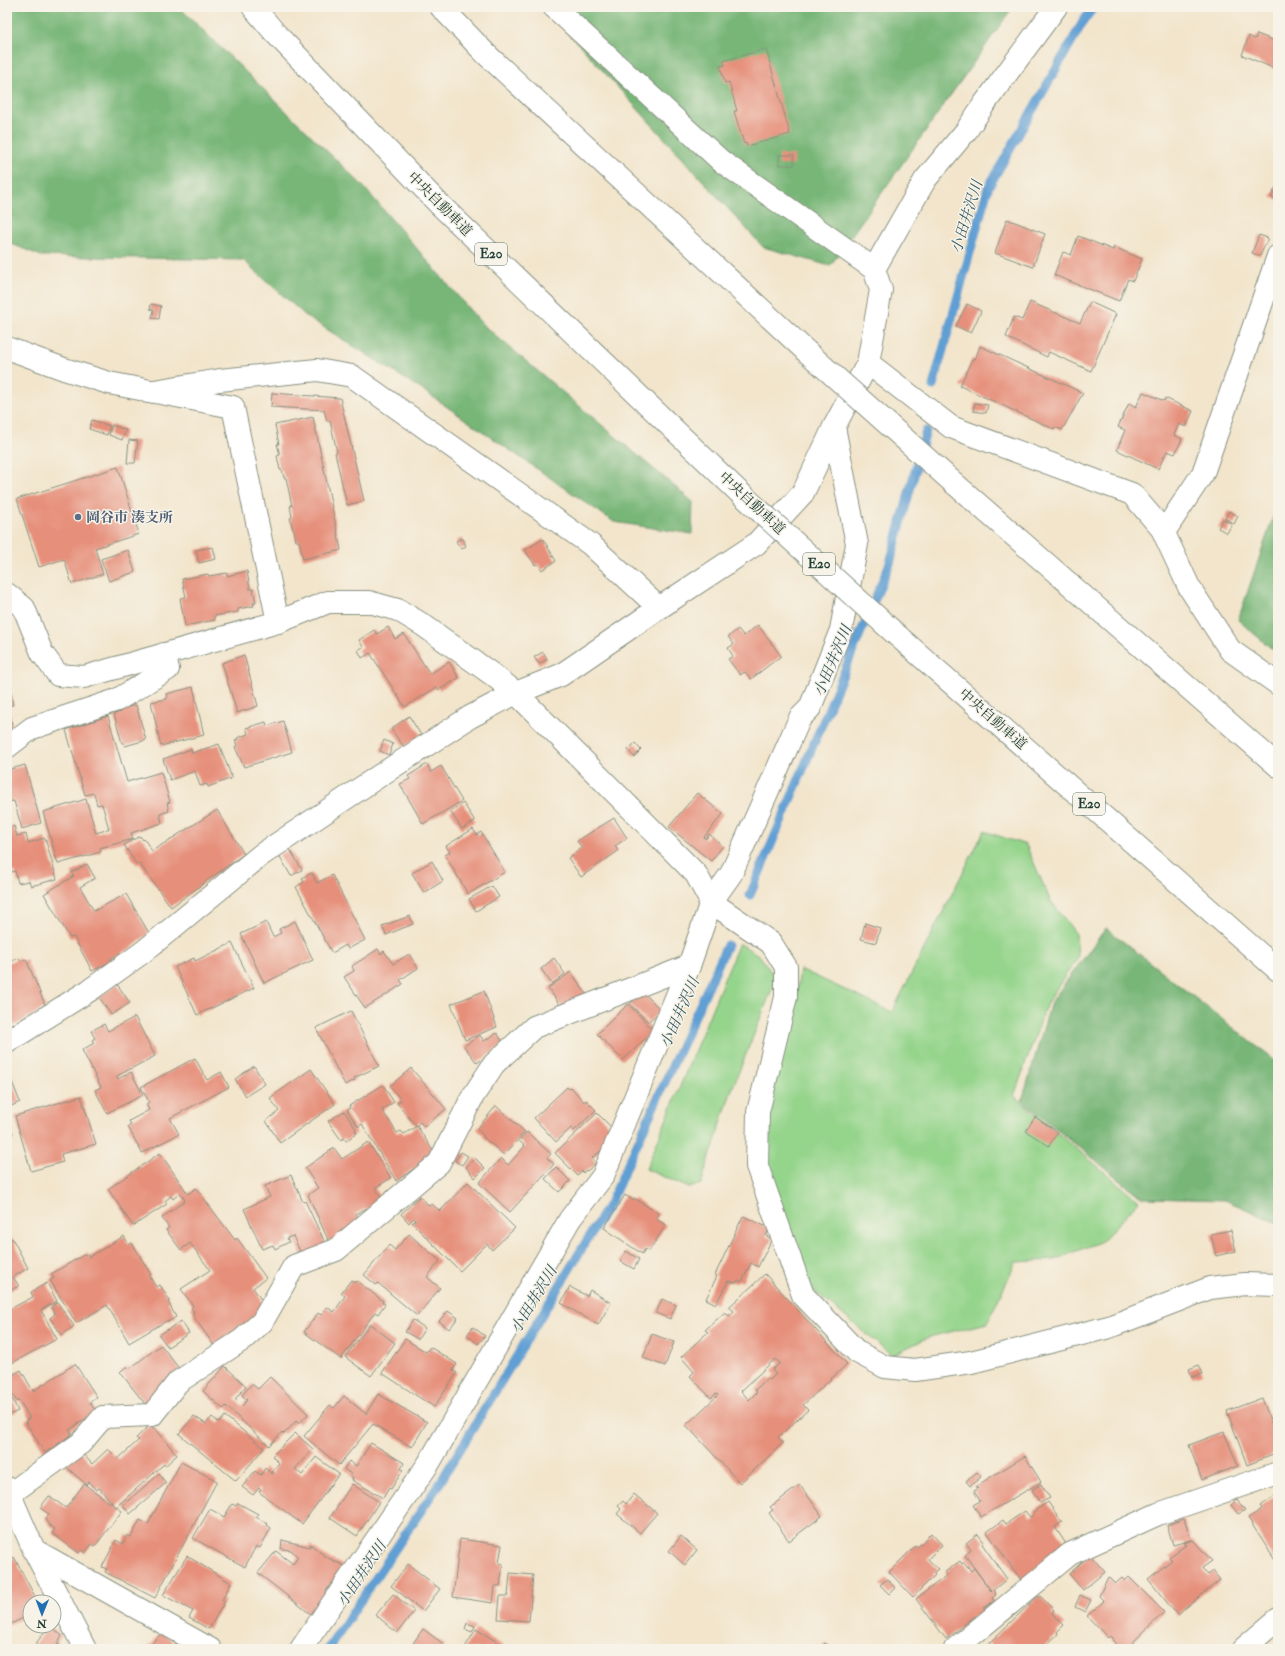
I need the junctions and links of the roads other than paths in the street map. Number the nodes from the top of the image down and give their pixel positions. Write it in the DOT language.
graph roads {
  1 [pos="253,7"];
  2 [pos="441,7"];
  3 [pos="554,7"];
  4 [pos="1056,7"];
  5 [pos="1278,256"];
  6 [pos="874,269"];
  7 [pos="7,348"];
  8 [pos="868,363"];
  9 [pos="148,392"];
  10 [pos="834,427"];
  11 [pos="1164,532"];
  12 [pos="7,594"];
  13 [pos="658,608"];
  14 [pos="278,622"];
  15 [pos="164,654"];
  16 [pos="1278,684"];
  17 [pos="516,693"];
  18 [pos="7,747"];
  19 [pos="1278,766"];
  20 [pos="711,902"];
  21 [pos="689,966"];
  22 [pos="1278,970"];
  23 [pos="7,1042"];
  24 [pos="1278,1285"];
  25 [pos="1278,1473"];
  26 [pos="8,1493"];
  27 [pos="34,1550"];
  28 [pos="1278,1620"];
  29 [pos="86,1649"];
  30 [pos="210,1649"];
  31 [pos="301,1649"];
  32 [pos="955,1649"];
  33 [pos="1243,1649"];
  1 -- 22 [label="main road, 中央自動車道 / E20, bridge"];
  2 -- 19 [label="main road, bridge"];
  3 -- 6 [label="main road"];
  4 -- 6 [label="main road"];
  5 -- 11 [label="main road"];
  6 -- 8 [label="main road"];
  7 -- 9 [label="main road"];
  8 -- 10 [label="main road"];
  8 -- 11 [label="main road"];
  9 -- 13 [label="main road"];
  9 -- 14 [label="main road"];
  10 -- 13 [label="main road"];
  10 -- 20 [label="main road"];
  11 -- 16 [label="main road"];
  12 -- 15 [label="main road"];
  13 -- 17 [label="main road"];
  14 -- 15 [label="main road"];
  14 -- 17 [label="main road"];
  15 -- 18 [label="main road"];
  17 -- 20 [label="main road"];
  17 -- 23 [label="main road"];
  20 -- 21 [label="main road"];
  20 -- 24 [label="main road"];
  21 -- 26 [label="main road"];
  21 -- 31 [label="main road"];
  25 -- 32 [label="main road"];
  26 -- 27 [label="main road"];
  27 -- 29 [label="main road"];
  27 -- 30 [label="main road"];
  28 -- 33 [label="main road"];
}
